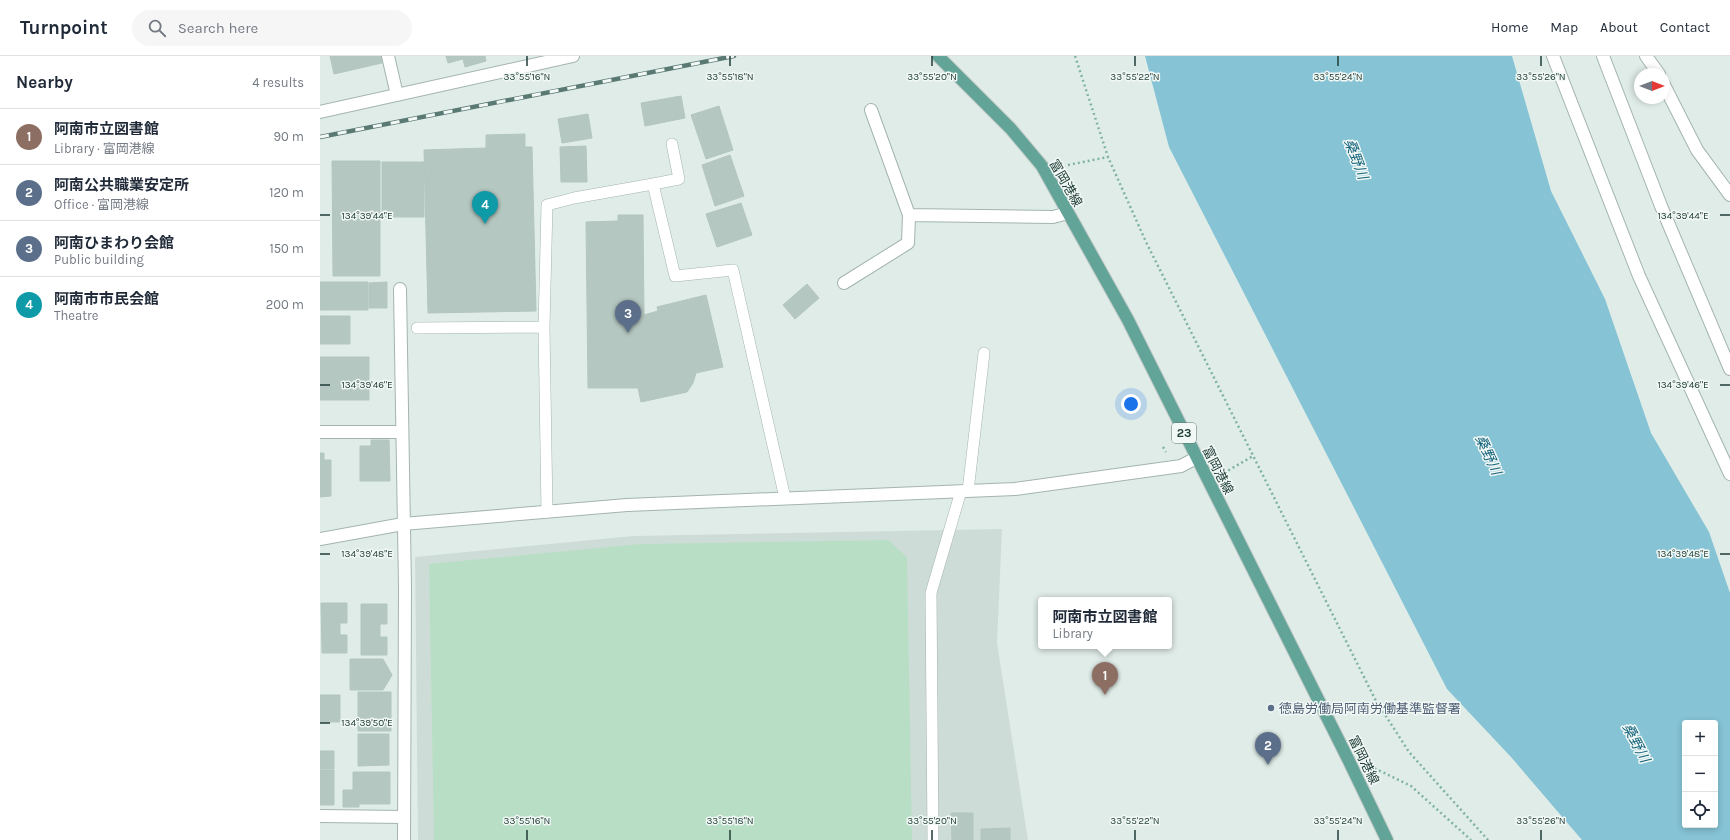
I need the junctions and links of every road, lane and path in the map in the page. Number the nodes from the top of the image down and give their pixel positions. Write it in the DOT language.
graph roads {
  1 [pos="388,56"];
  2 [pos="573,56"];
  3 [pos="938,56"];
  4 [pos="1075,56"];
  5 [pos="1553,56"];
  6 [pos="1603,56"];
  7 [pos="1646,56"];
  8 [pos="1655,68"];
  9 [pos="397,95"];
  10 [pos="1670,97"];
  11 [pos="871,110"];
  12 [pos="320,112"];
  13 [pos="672,144"];
  14 [pos="1108,158"];
  15 [pos="1068,165"];
  16 [pos="653,184"];
  17 [pos="1730,195"];
  18 [pos="1068,213"];
  19 [pos="909,215"];
  20 [pos="844,283"];
  21 [pos="400,289"];
  22 [pos="544,327"];
  23 [pos="417,328"];
  24 [pos="984,353"];
  25 [pos="1730,369"];
  26 [pos="320,432"];
  27 [pos="402,432"];
  28 [pos="1253,456"];
  29 [pos="1196,458"];
  30 [pos="1224,474"];
  31 [pos="1730,474"];
  32 [pos="965,491"];
  33 [pos="785,498"];
  34 [pos="547,512"];
  35 [pos="403,524"];
  36 [pos="320,539"];
  37 [pos="1347,757"];
  38 [pos="320,816"];
  39 [pos="404,817"];
  40 [pos="404,840"];
  41 [pos="933,840"];
  42 [pos="1387,840"];
  43 [pos="1471,840"];
  44 [pos="1488,840"];
  1 -- 9 [label="street"];
  2 -- 9 [label="street"];
  3 -- 18 [label="main road, 富岡港線 / 23"];
  4 -- 14 [label="path"];
  5 -- 31 [label="street"];
  6 -- 25 [label="street"];
  7 -- 8 [label="street"];
  9 -- 12 [label="street"];
  10 -- 17 [label="street"];
  11 -- 19 [label="street"];
  13 -- 16 [label="lane"];
  14 -- 15 [label="path"];
  14 -- 28 [label="path"];
  16 -- 22 [label="lane"];
  16 -- 33 [label="lane"];
  18 -- 19 [label="street"];
  18 -- 29 [label="main road, 富岡港線 / 23"];
  19 -- 20 [label="street"];
  21 -- 27 [label="street"];
  22 -- 23 [label="lane"];
  22 -- 34 [label="lane"];
  24 -- 32 [label="lane"];
  26 -- 27 [label="street"];
  27 -- 35 [label="street"];
  28 -- 30 [label="path"];
  28 -- 44 [label="path"];
  29 -- 32 [label="street"];
  29 -- 37 [label="main road, 富岡港線 / 23"];
  32 -- 33 [label="street"];
  32 -- 41 [label="lane"];
  33 -- 34 [label="street"];
  34 -- 35 [label="street"];
  35 -- 36 [label="street"];
  35 -- 39 [label="street"];
  37 -- 42 [label="main road, 富岡港線 / 23"];
  37 -- 43 [label="path"];
  38 -- 39 [label="street"];
  39 -- 40 [label="street"];
}
